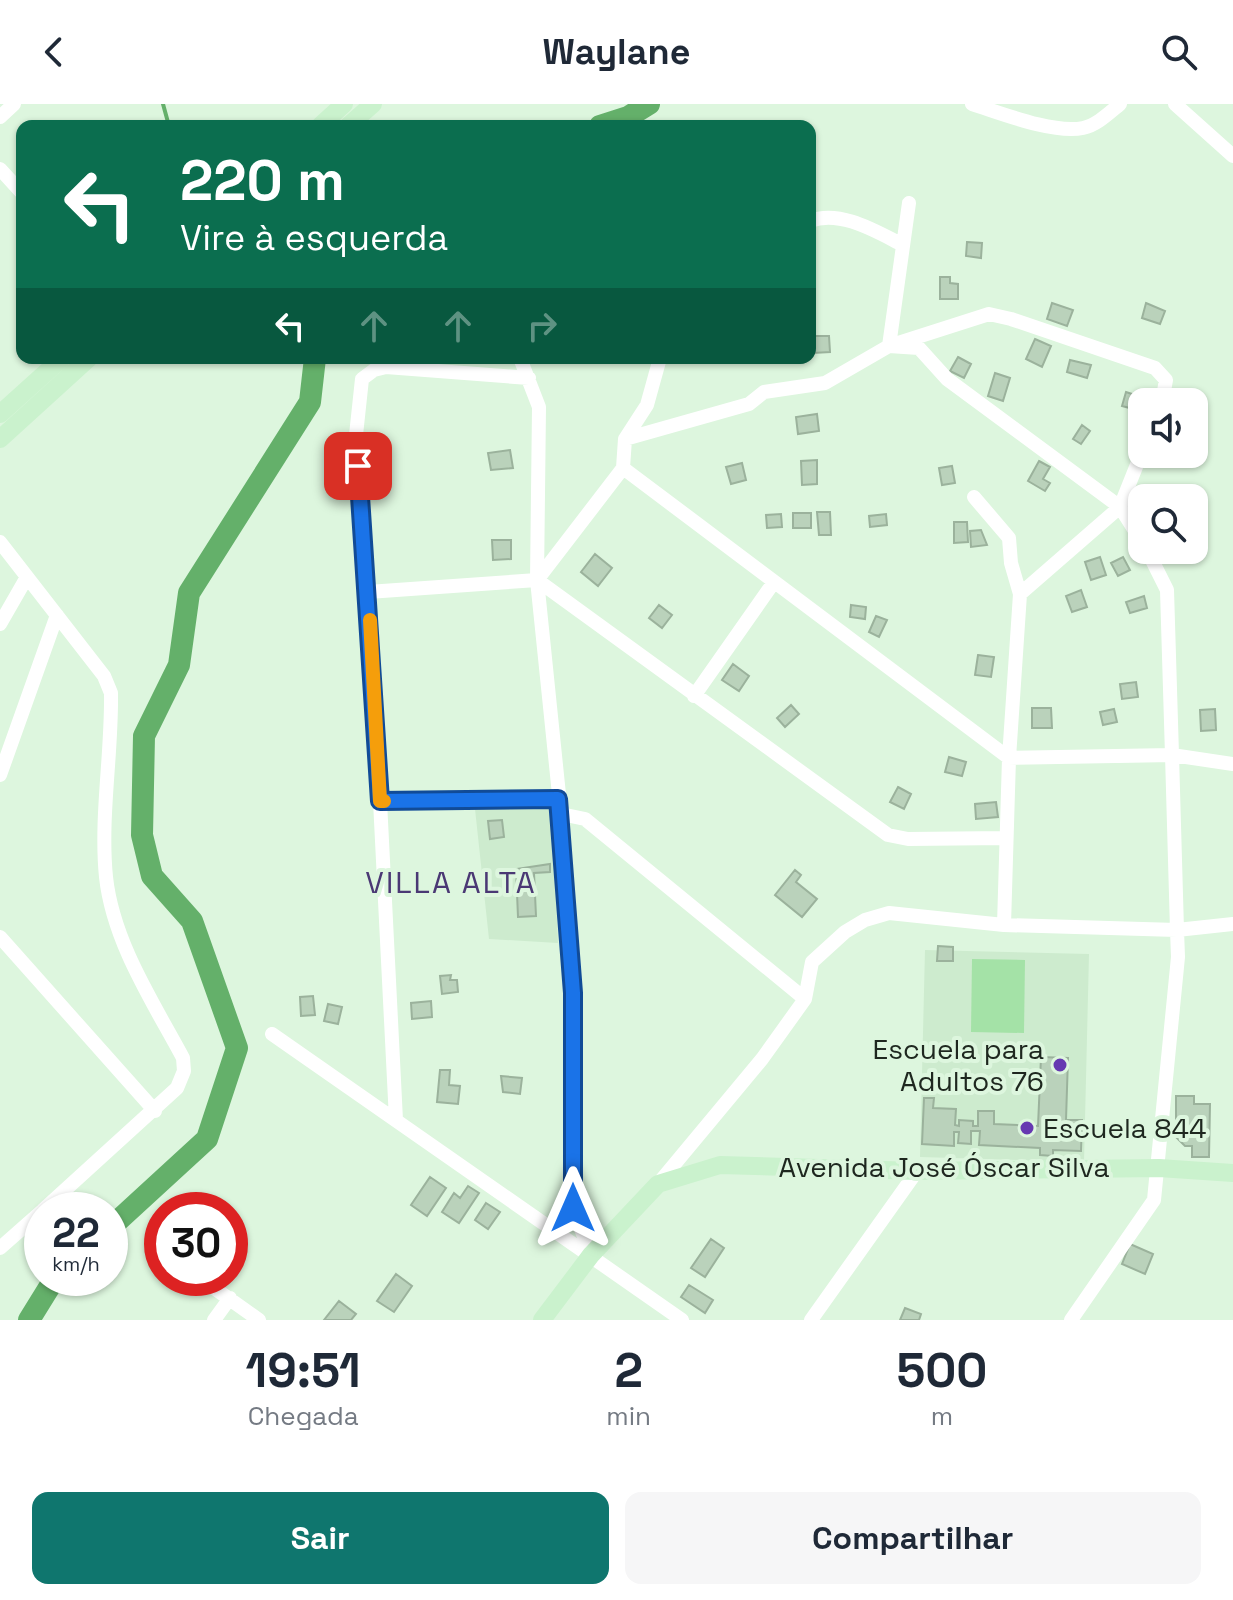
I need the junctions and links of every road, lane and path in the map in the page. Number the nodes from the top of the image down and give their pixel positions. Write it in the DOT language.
graph roads {
  1 [pos="14,104"];
  2 [pos="344,104"];
  3 [pos="373,104"];
  4 [pos="972,104"];
  5 [pos="1120,104"];
  6 [pos="1175,104"];
  7 [pos="0,117"];
  8 [pos="327,120"];
  9 [pos="355,120"];
  10 [pos="1233,156"];
  11 [pos="0,169"];
  12 [pos="16,186"];
  13 [pos="909,203"];
  14 [pos="816,219"];
  15 [pos="903,245"];
  16 [pos="889,346"];
  17 [pos="58,364"];
  18 [pos="79,364"];
  19 [pos="523,364"];
  20 [pos="658,364"];
  21 [pos="529,378"];
  22 [pos="44,386"];
  23 [pos="1165,388"];
  24 [pos="0,414"];
  25 [pos="0,439"];
  26 [pos="625,439"];
  27 [pos="623,468"];
  28 [pos="1136,468"];
  29 [pos="974,497"];
  30 [pos="1120,507"];
  31 [pos="1128,520"];
  32 [pos="0,542"];
  33 [pos="1154,564"];
  34 [pos="27,577"];
  35 [pos="537,580"];
  36 [pos="774,582"];
  37 [pos="368,592"];
  38 [pos="1020,594"];
  39 [pos="57,615"];
  40 [pos="0,624"];
  41 [pos="694,696"];
  42 [pos="1172,755"];
  43 [pos="1009,758"];
  44 [pos="1233,764"];
  45 [pos="0,775"];
  46 [pos="380,801"];
  47 [pos="559,806"];
  48 [pos="1006,838"];
  49 [pos="1233,924"];
  50 [pos="1004,925"];
  51 [pos="1177,930"];
  52 [pos="0,937"];
  53 [pos="805,999"];
  54 [pos="272,1034"];
  55 [pos="155,1111"];
  56 [pos="396,1120"];
  57 [pos="1159,1168"];
  58 [pos="917,1171"];
  59 [pos="1233,1173"];
  60 [pos="658,1184"];
  61 [pos="63,1192"];
  62 [pos="24,1226"];
  63 [pos="0,1248"];
  64 [pos="591,1255"];
  65 [pos="227,1296"];
  66 [pos="230,1298"];
  67 [pos="214,1320"];
  68 [pos="259,1320"];
  69 [pos="542,1320"];
  70 [pos="682,1320"];
  71 [pos="811,1320"];
  72 [pos="1071,1320"];
  1 -- 7 [label="street"];
  2 -- 8 [label="main road"];
  3 -- 9 [label="main road"];
  4 -- 5 [label="street"];
  6 -- 10 [label="street"];
  11 -- 12 [label="street"];
  13 -- 15 [label="street"];
  14 -- 15 [label="street"];
  15 -- 16 [label="street"];
  16 -- 23 [label="street"];
  16 -- 26 [label="street"];
  16 -- 30 [label="street"];
  17 -- 22 [label="main road"];
  18 -- 22 [label="main road"];
  19 -- 21 [label="street"];
  20 -- 26 [label="street"];
  21 -- 35 [label="street"];
  21 -- 37 [label="street"];
  22 -- 24 [label="main road"];
  22 -- 25 [label="main road"];
  26 -- 27 [label="street"];
  27 -- 35 [label="street"];
  27 -- 36 [label="street"];
  28 -- 30 [label="street"];
  29 -- 38 [label="street"];
  30 -- 31 [label="street"];
  30 -- 38 [label="street"];
  32 -- 34 [label="street"];
  33 -- 42 [label="street"];
  34 -- 39 [label="street"];
  34 -- 40 [label="street"];
  35 -- 37 [label="street"];
  35 -- 41 [label="street"];
  35 -- 47 [label="street"];
  36 -- 41 [label="street"];
  36 -- 43 [label="street"];
  37 -- 46 [label="street"];
  38 -- 43 [label="street"];
  39 -- 45 [label="street"];
  39 -- 55 [label="street"];
  41 -- 48 [label="street"];
  42 -- 43 [label="street"];
  42 -- 44 [label="street"];
  42 -- 51 [label="street"];
  43 -- 48 [label="street"];
  46 -- 47 [label="street"];
  46 -- 56 [label="street"];
  47 -- 53 [label="street"];
  47 -- 64 [label="street"];
  48 -- 50 [label="street"];
  49 -- 51 [label="street"];
  50 -- 51 [label="street"];
  50 -- 53 [label="street"];
  51 -- 57 [label="street"];
  52 -- 55 [label="street"];
  53 -- 60 [label="street"];
  54 -- 56 [label="street"];
  55 -- 61 [label="street"];
  56 -- 64 [label="street"];
  57 -- 58 [label="main road, Avenida José Óscar Silva"];
  57 -- 59 [label="main road, Avenida José Óscar Silva"];
  57 -- 72 [label="street"];
  58 -- 60 [label="main road, Avenida José Óscar Silva"];
  58 -- 71 [label="street"];
  60 -- 64 [label="main road"];
  62 -- 63 [label="street"];
  64 -- 69 [label="main road"];
  64 -- 70 [label="street"];
  65 -- 66 [label="street"];
  66 -- 67 [label="street"];
  66 -- 68 [label="street"];
}
